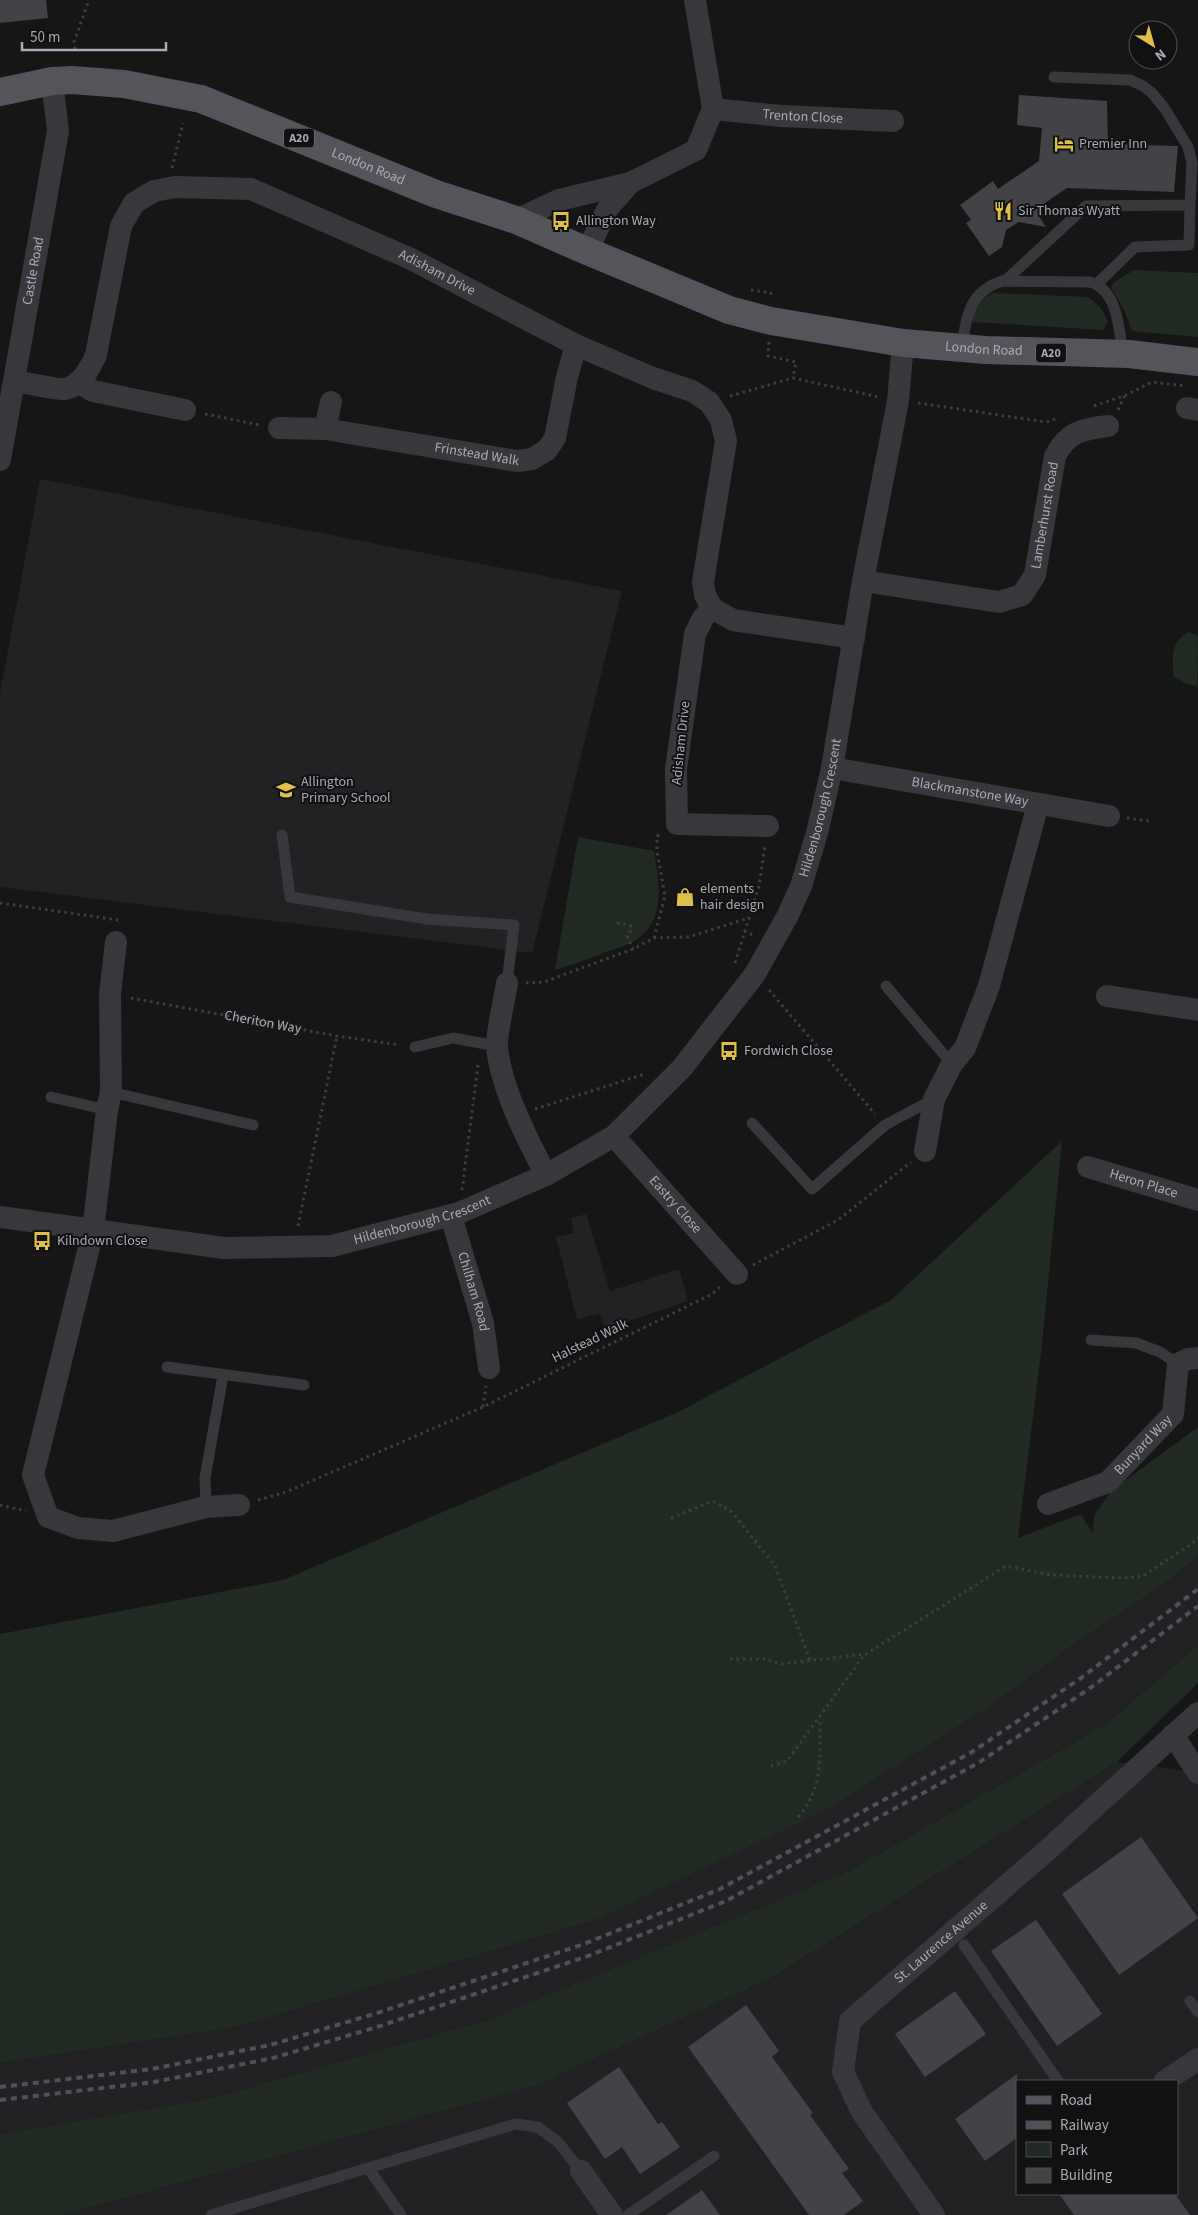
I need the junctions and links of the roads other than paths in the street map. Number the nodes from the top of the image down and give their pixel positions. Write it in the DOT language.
graph roads {
  1 [pos="695,0"];
  2 [pos="1054,77"];
  3 [pos="52,81"];
  4 [pos="0,92"];
  5 [pos="713,109"];
  6 [pos="893,121"];
  7 [pos="630,183"];
  8 [pos="1190,205"];
  9 [pos="516,220"];
  10 [pos="586,251"];
  11 [pos="1005,281"];
  12 [pos="1097,284"];
  13 [pos="903,343"];
  14 [pos="576,345"];
  15 [pos="961,349"];
  16 [pos="1123,354"];
  17 [pos="14,381"];
  18 [pos="78,382"];
  19 [pos="1193,392"];
  20 [pos="331,402"];
  21 [pos="185,410"];
  22 [pos="1108,426"];
  23 [pos="279,428"];
  24 [pos="325,428"];
  25 [pos="0,460"];
  26 [pos="863,581"];
  27 [pos="712,608"];
  28 [pos="854,638"];
  29 [pos="832,768"];
  30 [pos="1038,804"];
  31 [pos="1109,816"];
  32 [pos="768,826"];
  33 [pos="282,835"];
  34 [pos="116,942"];
  35 [pos="507,983"];
  36 [pos="886,986"];
  37 [pos="1107,996"];
  38 [pos="1198,1010"];
  39 [pos="489,1044"];
  40 [pos="415,1047"];
  41 [pos="952,1064"];
  42 [pos="51,1097"];
  43 [pos="934,1099"];
  44 [pos="109,1101"];
  45 [pos="752,1123"];
  46 [pos="253,1125"];
  47 [pos="614,1136"];
  48 [pos="926,1151"];
  49 [pos="1088,1167"];
  50 [pos="546,1175"];
  51 [pos="1198,1200"];
  52 [pos="455,1215"];
  53 [pos="0,1217"];
  54 [pos="93,1231"];
  55 [pos="737,1274"];
  56 [pos="1091,1340"];
  57 [pos="1188,1361"];
  58 [pos="167,1367"];
  59 [pos="489,1368"];
  60 [pos="223,1374"];
  61 [pos="304,1385"];
  62 [pos="1048,1504"];
  63 [pos="239,1505"];
  64 [pos="206,1507"];
  65 [pos="1198,1713"];
  66 [pos="1173,1735"];
  67 [pos="1198,1773"];
  68 [pos="964,1945"];
  69 [pos="1190,2001"];
  70 [pos="1198,2012"];
  71 [pos="1198,2059"];
  72 [pos="1057,2080"];
  73 [pos="1166,2080"];
  74 [pos="714,2156"];
  75 [pos="368,2168"];
  76 [pos="581,2172"];
  77 [pos="932,2214"];
  78 [pos="211,2215"];
  79 [pos="401,2215"];
  80 [pos="612,2215"];
  81 [pos="628,2215"];
  1 -- 5 [label="street"];
  2 -- 8 [label="lane"];
  3 -- 4 [label="main road, London Road / A20"];
  3 -- 9 [label="main road, London Road / A20"];
  3 -- 17 [label="street, Castle Road"];
  5 -- 6 [label="street, Trenton Close"];
  5 -- 7 [label="street"];
  7 -- 9 [label="street"];
  7 -- 10 [label="street"];
  8 -- 11 [label="lane"];
  8 -- 12 [label="lane"];
  9 -- 10 [label="main road, London Road / A20"];
  10 -- 13 [label="main road, London Road / A20"];
  11 -- 12 [label="lane"];
  11 -- 15 [label="lane"];
  12 -- 16 [label="lane"];
  13 -- 15 [label="main road, London Road / A20"];
  13 -- 26 [label="street, Hildenborough Crescent"];
  14 -- 18 [label="street, Adisham Drive"];
  14 -- 24 [label="street, Frinstead Walk"];
  14 -- 27 [label="street, Adisham Drive"];
  15 -- 16 [label="main road, London Road / A20"];
  16 -- 19 [label="main road, London Road / A20"];
  17 -- 18 [label="street"];
  17 -- 25 [label="street, Castle Road"];
  18 -- 21 [label="street"];
  20 -- 24 [label="street"];
  22 -- 26 [label="street, Lamberhurst Road"];
  23 -- 24 [label="street, Frinstead Walk"];
  26 -- 28 [label="street, Hildenborough Crescent"];
  27 -- 28 [label="street"];
  27 -- 32 [label="street, Adisham Drive"];
  28 -- 29 [label="street, Hildenborough Crescent"];
  29 -- 30 [label="street, Blackmanstone Way"];
  29 -- 47 [label="street, Hildenborough Crescent"];
  30 -- 31 [label="street, Blackmanstone Way"];
  30 -- 41 [label="street"];
  33 -- 35 [label="lane"];
  34 -- 44 [label="street"];
  35 -- 39 [label="street"];
  36 -- 41 [label="lane"];
  37 -- 38 [label="street"];
  39 -- 40 [label="lane"];
  39 -- 50 [label="street"];
  41 -- 43 [label="street"];
  42 -- 44 [label="lane"];
  43 -- 45 [label="lane"];
  43 -- 48 [label="street"];
  44 -- 46 [label="lane"];
  44 -- 54 [label="street"];
  47 -- 50 [label="street, Hildenborough Crescent"];
  47 -- 55 [label="street, Eastry Close"];
  49 -- 51 [label="street, Heron Place"];
  50 -- 52 [label="street, Hildenborough Crescent"];
  52 -- 54 [label="street, Hildenborough Crescent"];
  52 -- 59 [label="street, Chilham Road"];
  53 -- 54 [label="street, Hildenborough Crescent"];
  54 -- 64 [label="street"];
  56 -- 57 [label="lane"];
  57 -- 62 [label="street, Bunyard Way"];
  58 -- 60 [label="lane"];
  60 -- 61 [label="lane"];
  60 -- 64 [label="lane"];
  63 -- 64 [label="street"];
  65 -- 66 [label="street, St. Laurence Avenue"];
  66 -- 67 [label="street"];
  66 -- 77 [label="street, St. Laurence Avenue"];
  68 -- 72 [label="lane"];
  69 -- 70 [label="lane"];
  71 -- 73 [label="street"];
  74 -- 81 [label="lane"];
  75 -- 76 [label="lane"];
  75 -- 78 [label="lane"];
  75 -- 79 [label="lane"];
  76 -- 80 [label="street"];
}
